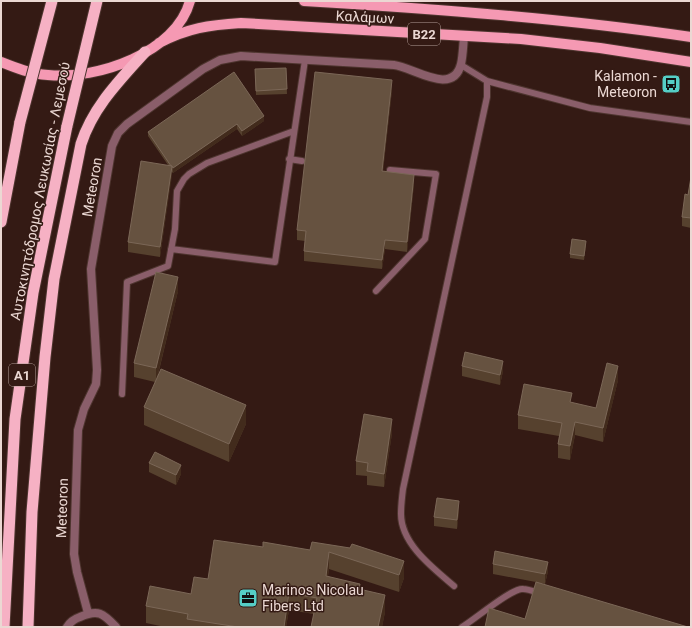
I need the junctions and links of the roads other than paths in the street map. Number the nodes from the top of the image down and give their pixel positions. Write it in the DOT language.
graph roads {
  1 [pos="52,1"];
  2 [pos="97,1"];
  3 [pos="190,1"];
  4 [pos="304,1"];
  5 [pos="330,2"];
  6 [pos="464,36"];
  7 [pos="691,37"];
  8 [pos="159,43"];
  9 [pos="145,52"];
  10 [pos="305,60"];
  11 [pos="1,62"];
  12 [pos="691,62"];
  13 [pos="461,65"];
  14 [pos="487,81"];
  15 [pos="691,122"];
  16 [pos="294,131"];
  17 [pos="290,159"];
  18 [pos="302,161"];
  19 [pos="390,170"];
  20 [pos="1,222"];
  21 [pos="171,249"];
  22 [pos="376,290"];
  23 [pos="122,394"];
  24 [pos="454,586"];
  25 [pos="551,597"];
  26 [pos="88,613"];
  27 [pos="4,627"];
  28 [pos="28,627"];
  29 [pos="67,627"];
  30 [pos="116,627"];
  31 [pos="462,627"];
  1 -- 20 [label="highway, bridge"];
  2 -- 27 [label="highway, Αυτοκινητόδρομος Λευκωσίας - Λεμεσού / A1, bridge"];
  3 -- 8 [label="main road, B22"];
  4 -- 5 [label="main road, Καλάμων / B22"];
  5 -- 7 [label="main road, Καλάμων / B22"];
  6 -- 8 [label="main road, Καλάμων / B22"];
  6 -- 12 [label="main road, Καλάμων / B22"];
  6 -- 13 [label="street"];
  8 -- 9 [label="main road, B22"];
  9 -- 11 [label="main road, B22"];
  9 -- 28 [label="highway"];
  10 -- 13 [label="street, Meteoron"];
  10 -- 16 [label="lane"];
  10 -- 26 [label="street, Meteoron"];
  13 -- 14 [label="lane"];
  14 -- 15 [label="lane"];
  14 -- 24 [label="lane"];
  16 -- 17 [label="lane"];
  16 -- 21 [label="lane"];
  17 -- 18 [label="lane"];
  17 -- 21 [label="lane"];
  19 -- 22 [label="lane"];
  21 -- 23 [label="lane"];
  25 -- 31 [label="lane"];
  26 -- 29 [label="street"];
  26 -- 30 [label="street"];
}
